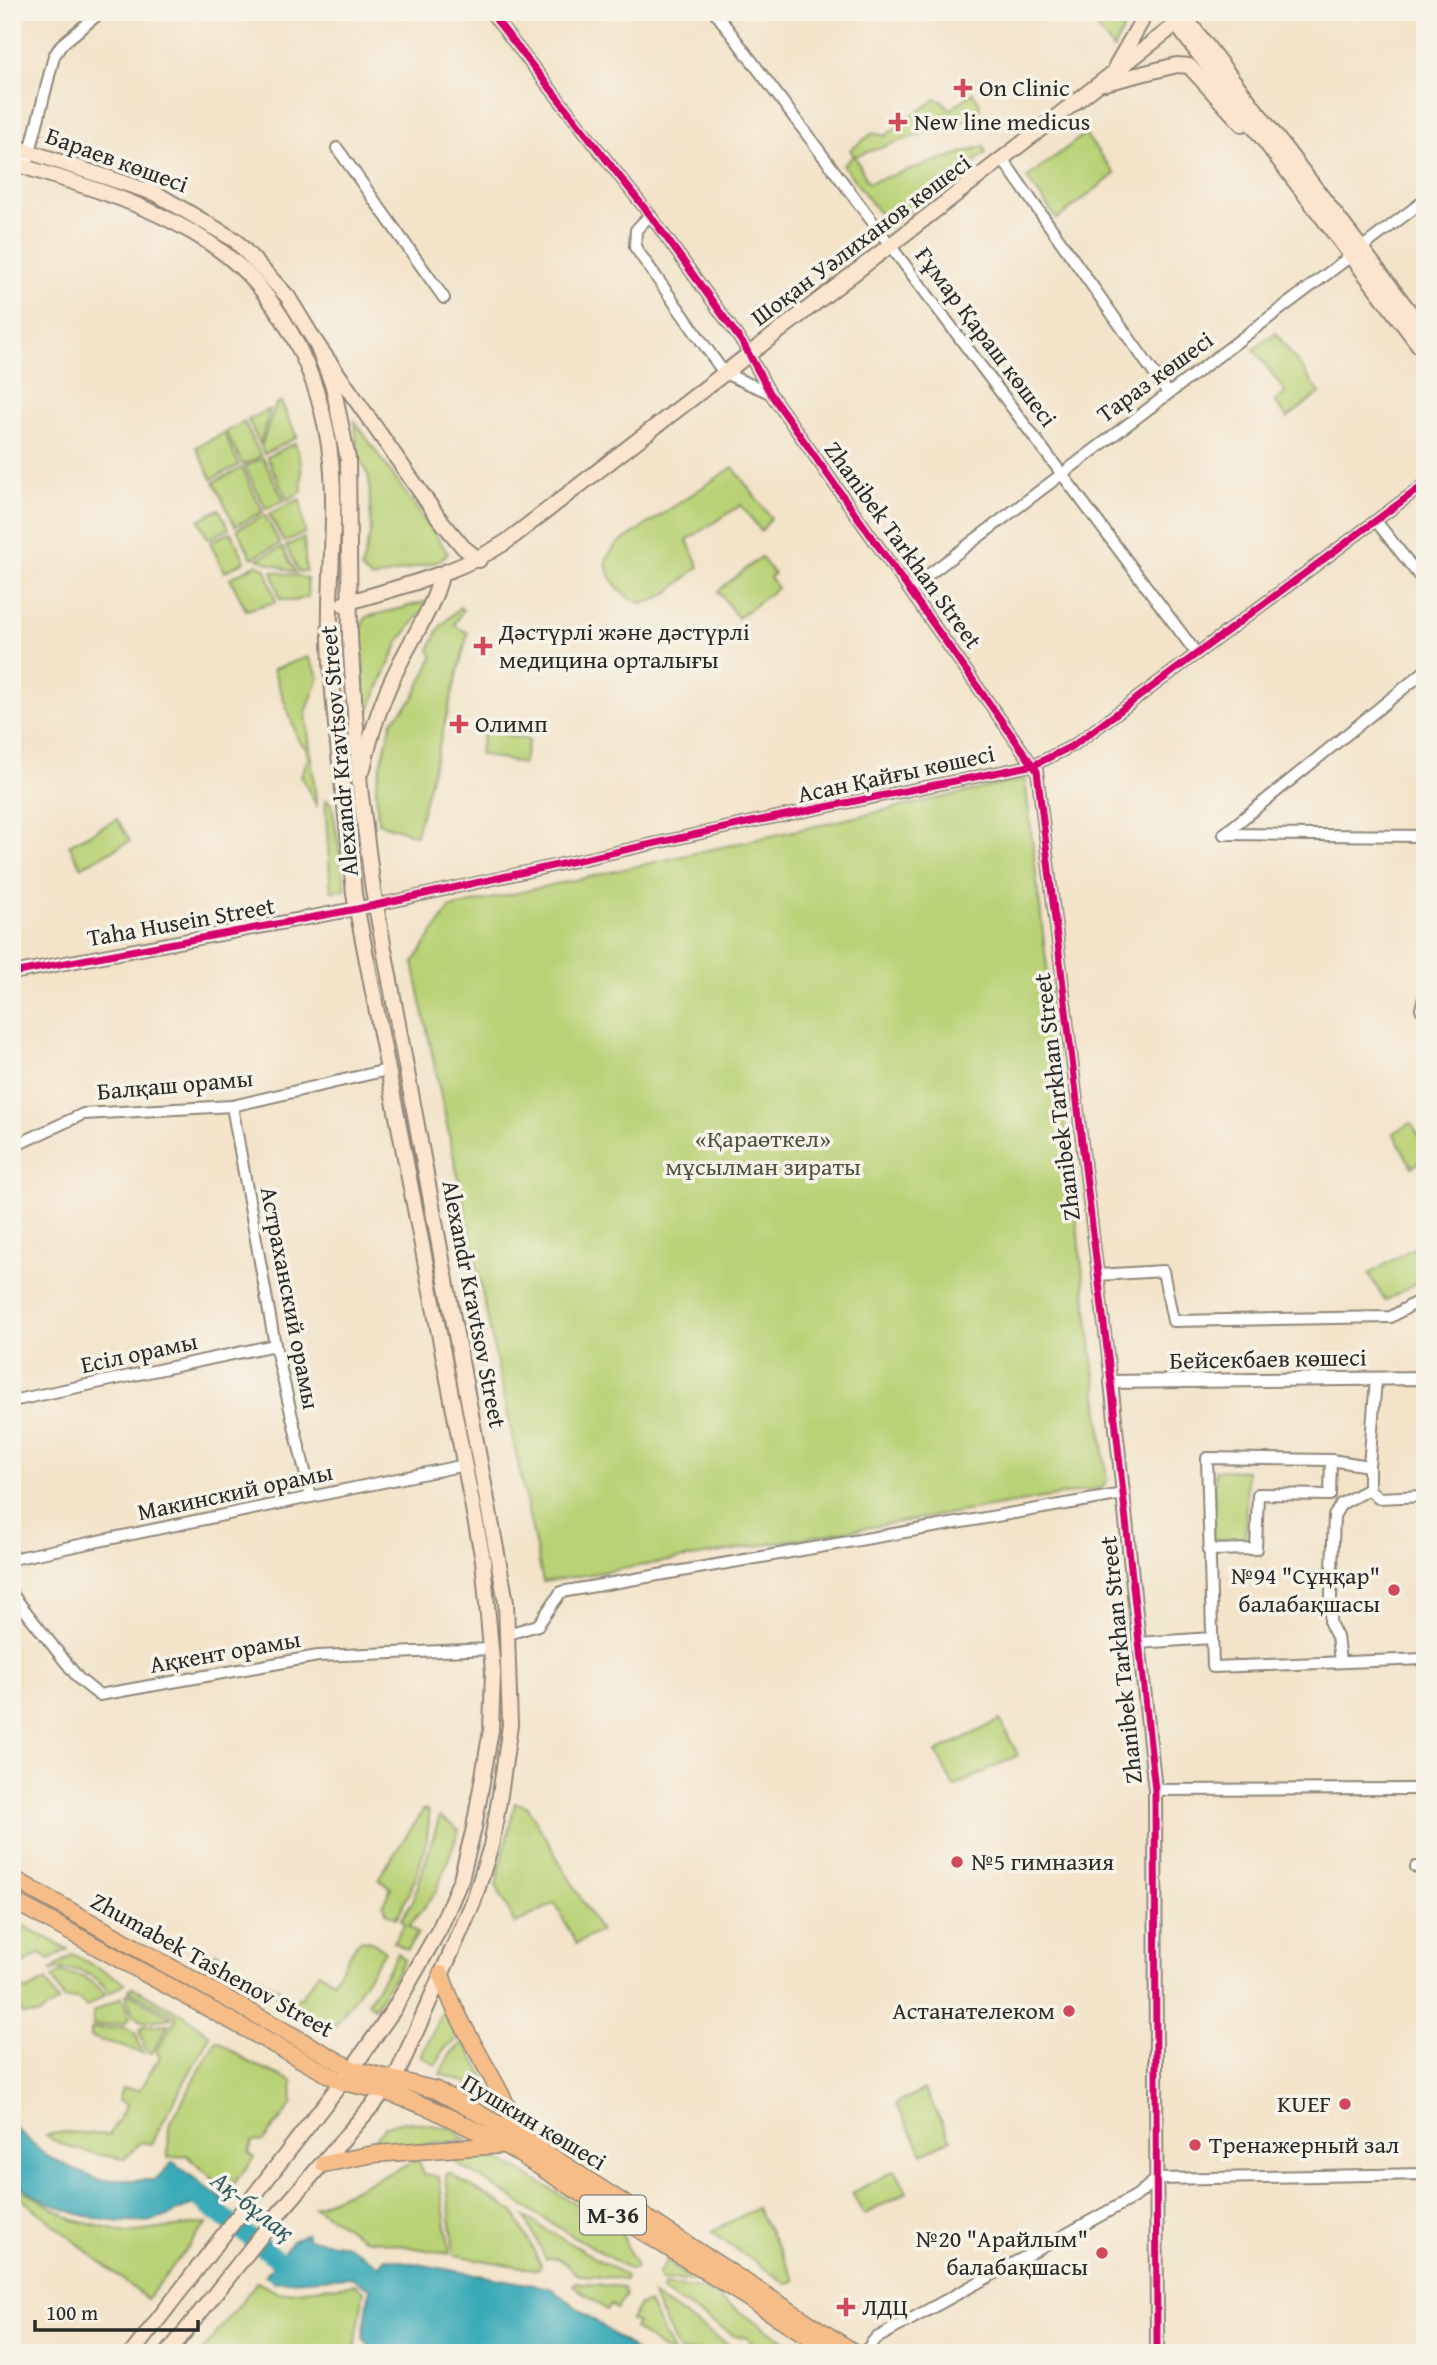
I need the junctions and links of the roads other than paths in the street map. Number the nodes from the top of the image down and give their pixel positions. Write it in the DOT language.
graph roads {
  1 [pos="101,12"];
  2 [pos="490,12"];
  3 [pos="716,12"];
  4 [pos="1142,12"];
  5 [pos="1167,12"];
  6 [pos="1184,17"];
  7 [pos="1105,80"];
  8 [pos="1267,144"];
  9 [pos="12,146"];
  10 [pos="337,148"];
  11 [pos="31,152"];
  12 [pos="1003,160"];
  13 [pos="19,166"];
  14 [pos="88,170"];
  15 [pos="83,185"];
  16 [pos="1425,200"];
  17 [pos="650,215"];
  18 [pos="890,245"];
  19 [pos="1357,253"];
  20 [pos="444,298"];
  21 [pos="1425,332"];
  22 [pos="316,343"];
  23 [pos="301,351"];
  24 [pos="1425,353"];
  25 [pos="749,354"];
  26 [pos="724,373"];
  27 [pos="770,393"];
  28 [pos="1168,393"];
  29 [pos="1061,472"];
  30 [pos="1425,484"];
  31 [pos="1376,521"];
  32 [pos="479,560"];
  33 [pos="441,576"];
  34 [pos="911,588"];
  35 [pos="350,601"];
  36 [pos="1425,602"];
  37 [pos="331,607"];
  38 [pos="1197,654"];
  39 [pos="1425,671"];
  40 [pos="1034,765"];
  41 [pos="360,788"];
  42 [pos="1425,836"];
  43 [pos="376,905"];
  44 [pos="357,909"];
  45 [pos="12,973"];
  46 [pos="1425,995"];
  47 [pos="1425,1014"];
  48 [pos="387,1070"];
  49 [pos="232,1107"];
  50 [pos="12,1147"];
  51 [pos="1098,1275"];
  52 [pos="1425,1297"];
  53 [pos="275,1345"];
  54 [pos="1425,1378"];
  55 [pos="1376,1379"];
  56 [pos="1111,1382"];
  57 [pos="12,1401"];
  58 [pos="1331,1460"];
  59 [pos="466,1465"];
  60 [pos="1369,1466"];
  61 [pos="1369,1489"];
  62 [pos="1123,1494"];
  63 [pos="1425,1496"];
  64 [pos="311,1497"];
  65 [pos="1208,1550"];
  66 [pos="12,1559"];
  67 [pos="12,1594"];
  68 [pos="508,1634"];
  69 [pos="1212,1638"];
  70 [pos="1139,1643"];
  71 [pos="492,1649"];
  72 [pos="1425,1659"];
  73 [pos="1340,1661"];
  74 [pos="1425,1788"];
  75 [pos="1155,1790"];
  76 [pos="12,1878"];
  77 [pos="12,1900"];
  78 [pos="441,1974"];
  79 [pos="347,2076"];
  80 [pos="389,2085"];
  81 [pos="520,2136"];
  82 [pos="505,2145"];
  83 [pos="324,2164"];
  84 [pos="1425,2174"];
  85 [pos="1157,2179"];
  86 [pos="132,2353"];
  87 [pos="168,2353"];
  88 [pos="835,2353"];
  89 [pos="855,2353"];
  90 [pos="864,2353"];
  91 [pos="1157,2353"];
  1 -- 11 [label="street"];
  2 -- 17 [label="street, Zhanibek Tarkhan Street"];
  3 -- 18 [label="street, Ғұмар Қараш көшесі"];
  4 -- 7 [label="main road"];
  5 -- 6 [label="main road"];
  6 -- 7 [label="main road, Шоқан Уәлиханов көшесі"];
  6 -- 8 [label="main road"];
  6 -- 19 [label="main road"];
  7 -- 8 [label="main road"];
  7 -- 12 [label="main road, Шоқан Уәлиханов көшесі"];
  8 -- 19 [label="main road"];
  9 -- 11 [label="main road, Бараев көшесі"];
  10 -- 20 [label="street"];
  11 -- 13 [label="street"];
  11 -- 14 [label="main road, Бараев көшесі"];
  12 -- 18 [label="main road, Шоқан Уәлиханов көшесі"];
  12 -- 28 [label="street"];
  13 -- 15 [label="main road, Бараев көшесі"];
  14 -- 15 [label="street"];
  14 -- 22 [label="main road, Бараев көшесі"];
  15 -- 23 [label="main road, Бараев көшесі"];
  16 -- 19 [label="street, Тараз көшесі"];
  17 -- 25 [label="street, Zhanibek Tarkhan Street"];
  17 -- 26 [label="street"];
  18 -- 25 [label="main road, Шоқан Уәлиханов көшесі"];
  18 -- 29 [label="street, Ғұмар Қараш көшесі"];
  19 -- 21 [label="main road"];
  19 -- 24 [label="main road"];
  19 -- 28 [label="street, Тараз көшесі"];
  22 -- 32 [label="main road"];
  22 -- 35 [label="main road, Alexandr Kravtsov Street"];
  23 -- 37 [label="main road, Alexandr Kravtsov Street"];
  25 -- 26 [label="main road, Шоқан Уәлиханов көшесі"];
  25 -- 27 [label="street, Zhanibek Tarkhan Street"];
  26 -- 27 [label="street"];
  26 -- 32 [label="main road, Шоқан Уәлиханов көшесі"];
  27 -- 34 [label="street, Zhanibek Tarkhan Street"];
  28 -- 29 [label="street, Тараз көшесі"];
  29 -- 34 [label="street, Тараз көшесі"];
  29 -- 38 [label="street, Ғұмар Қараш көшесі"];
  30 -- 31 [label="street, Асан Қайғы көшесі"];
  31 -- 36 [label="street"];
  31 -- 38 [label="street, Асан Қайғы көшесі"];
  32 -- 33 [label="main road, Шоқан Уәлиханов көшесі"];
  33 -- 35 [label="main road, Шоқан Уәлиханов көшесі"];
  33 -- 41 [label="main road"];
  34 -- 40 [label="street, Zhanibek Tarkhan Street"];
  35 -- 37 [label="main road, Шоқан Уәлиханов көшесі"];
  35 -- 41 [label="main road, Alexandr Kravtsov Street"];
  37 -- 44 [label="main road, Alexandr Kravtsov Street"];
  38 -- 40 [label="street, Асан Қайғы көшесі"];
  39 -- 42 [label="street"];
  40 -- 43 [label="street, Асан Қайғы көшесі"];
  40 -- 51 [label="street, Zhanibek Tarkhan Street"];
  41 -- 43 [label="main road, Alexandr Kravtsov Street"];
  43 -- 44 [label="street, Taha Husein Street"];
  43 -- 68 [label="main road, Alexandr Kravtsov Street"];
  44 -- 45 [label="street, Taha Husein Street"];
  44 -- 48 [label="main road, Alexandr Kravtsov Street"];
  46 -- 47 [label="street"];
  48 -- 49 [label="street, Балқаш орамы"];
  48 -- 59 [label="main road, Alexandr Kravtsov Street"];
  49 -- 50 [label="street, Балқаш орамы"];
  49 -- 53 [label="street, Астраханский орамы"];
  51 -- 52 [label="street"];
  51 -- 56 [label="street, Zhanibek Tarkhan Street"];
  53 -- 57 [label="street, Есіл орамы"];
  53 -- 64 [label="street, Астраханский орамы"];
  54 -- 55 [label="street, Бейсекбаев көшесі"];
  55 -- 56 [label="street, Бейсекбаев көшесі"];
  55 -- 60 [label="street"];
  56 -- 62 [label="street, Zhanibek Tarkhan Street"];
  58 -- 60 [label="street"];
  58 -- 65 [label="street"];
  58 -- 65 [label="street"];
  59 -- 64 [label="street, Макинский орамы"];
  59 -- 71 [label="main road, Alexandr Kravtsov Street"];
  60 -- 61 [label="street"];
  61 -- 63 [label="street"];
  61 -- 73 [label="street"];
  62 -- 68 [label="street"];
  62 -- 70 [label="street, Zhanibek Tarkhan Street"];
  64 -- 66 [label="street, Макинский орамы"];
  65 -- 69 [label="street"];
  67 -- 71 [label="street, Ақкент орамы"];
  68 -- 78 [label="main road, Alexandr Kravtsov Street"];
  69 -- 70 [label="street"];
  69 -- 73 [label="street"];
  70 -- 75 [label="street, Zhanibek Tarkhan Street"];
  71 -- 79 [label="main road, Alexandr Kravtsov Street"];
  72 -- 73 [label="street"];
  74 -- 75 [label="street"];
  75 -- 85 [label="street, Zhanibek Tarkhan Street"];
  76 -- 79 [label="main road, Zhumabek Tashenov Street / M-36"];
  77 -- 79 [label="main road, Zhumabek Tashenov Street / M-36"];
  78 -- 80 [label="main road, Alexandr Kravtsov Street"];
  78 -- 81 [label="main road"];
  79 -- 80 [label="main road, Zhumabek Tashenov Street / M-36"];
  79 -- 86 [label="main road, Alexandr Kravtsov Street"];
  80 -- 81 [label="main road, Пушкин көшесі / M-36"];
  80 -- 82 [label="main road, Пушкин көшесі / M-36"];
  80 -- 83 [label="main road, Alexandr Kravtsov Street"];
  81 -- 89 [label="main road, Пушкин көшесі / M-36"];
  82 -- 83 [label="main road"];
  82 -- 88 [label="main road, Пушкин көшесі / M-36"];
  83 -- 87 [label="main road, Alexandr Kravtsov Street"];
  84 -- 85 [label="street"];
  85 -- 90 [label="street"];
  85 -- 91 [label="street, Zhanibek Tarkhan Street"];
}
